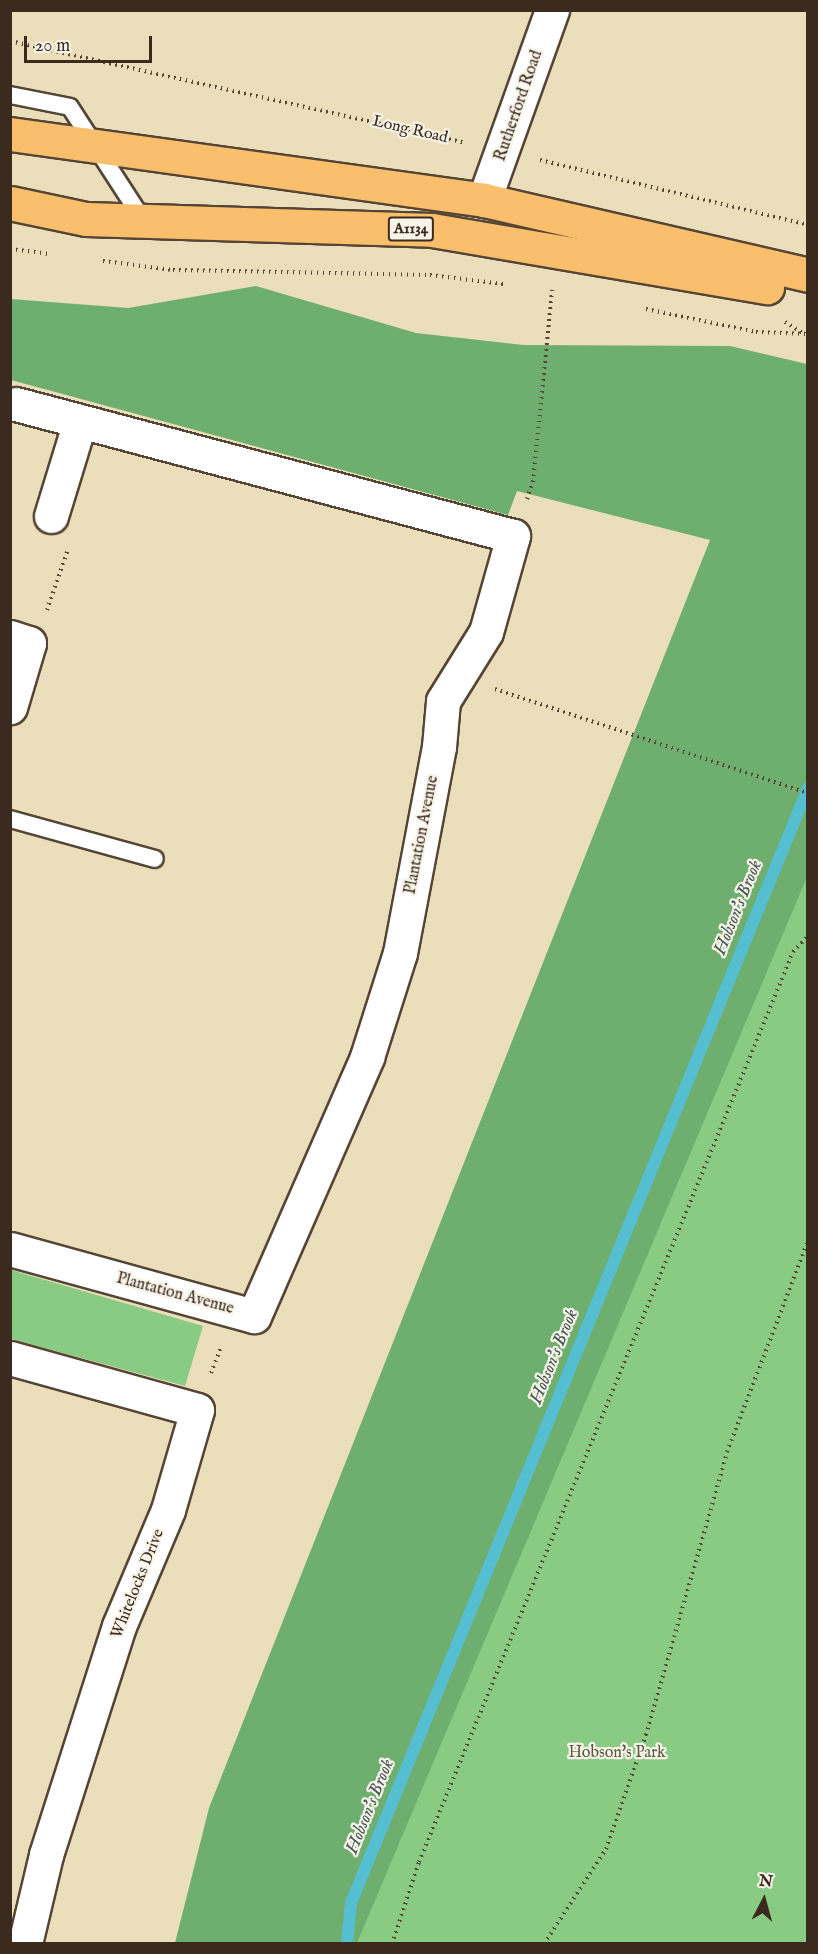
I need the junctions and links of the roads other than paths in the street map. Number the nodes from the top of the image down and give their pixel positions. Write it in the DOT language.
graph roads {
  1 [pos="552,10"];
  2 [pos="10,95"];
  3 [pos="10,134"];
  4 [pos="97,147"];
  5 [pos="484,200"];
  6 [pos="10,203"];
  7 [pos="143,220"];
  8 [pos="807,275"];
  9 [pos="807,293"];
  10 [pos="16,404"];
  11 [pos="80,421"];
  12 [pos="51,516"];
  13 [pos="20,640"];
  14 [pos="10,707"];
  15 [pos="10,819"];
  16 [pos="155,859"];
  17 [pos="10,1249"];
  18 [pos="10,1358"];
  19 [pos="25,1944"];
  1 -- 5 [label="street, Rutherford Road"];
  2 -- 4 [label="lane"];
  3 -- 4 [label="main road, A1134"];
  4 -- 5 [label="main road, A1134"];
  4 -- 7 [label="lane"];
  5 -- 8 [label="main road, A1134"];
  6 -- 7 [label="main road, A1134"];
  7 -- 9 [label="main road, A1134"];
  10 -- 11 [label="street"];
  11 -- 12 [label="street"];
  11 -- 17 [label="street, Plantation Avenue"];
  13 -- 14 [label="street"];
  15 -- 16 [label="lane"];
  18 -- 19 [label="street, Whitelocks Drive"];
}
